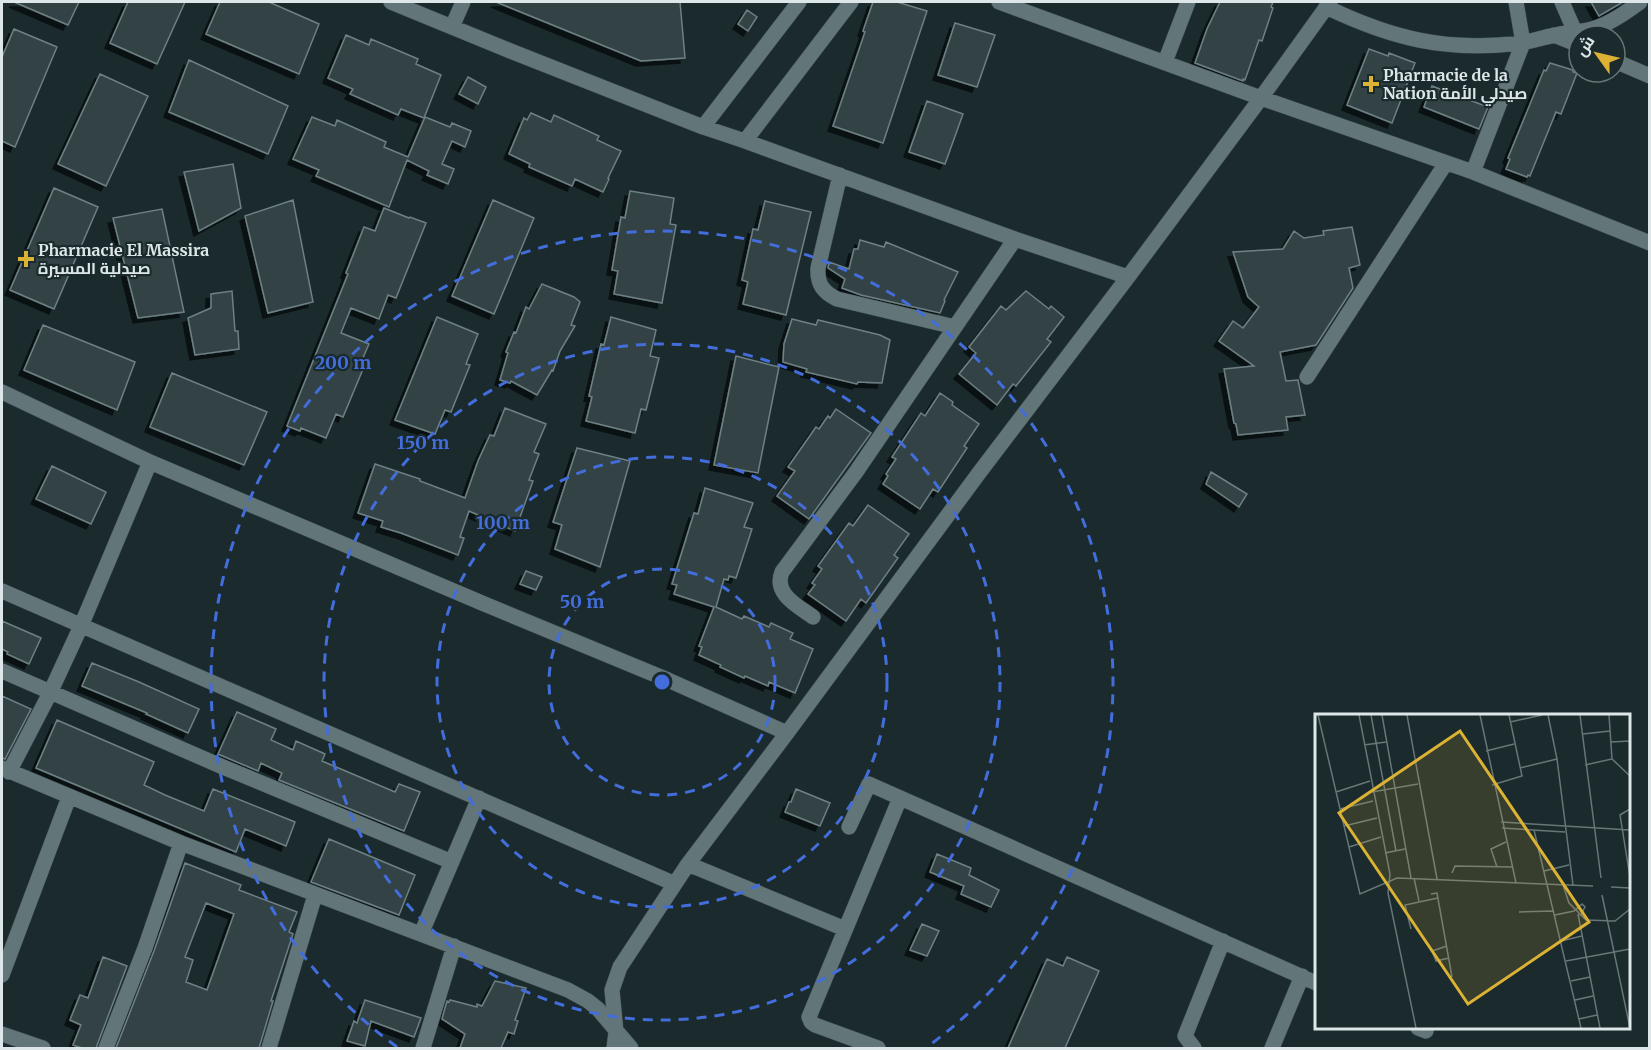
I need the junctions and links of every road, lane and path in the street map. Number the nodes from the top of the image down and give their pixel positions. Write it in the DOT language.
graph roads {
  1 [pos="391,2"];
  2 [pos="463,2"];
  3 [pos="799,2"];
  4 [pos="851,2"];
  5 [pos="999,2"];
  6 [pos="1188,2"];
  7 [pos="1516,2"];
  8 [pos="1562,2"];
  9 [pos="1640,2"];
  10 [pos="1328,4"];
  11 [pos="1571,24"];
  12 [pos="1603,24"];
  13 [pos="452,27"];
  14 [pos="1567,37"];
  15 [pos="1523,43"];
  16 [pos="1165,62"];
  17 [pos="1627,66"];
  18 [pos="1650,76"];
  19 [pos="1261,98"];
  20 [pos="703,127"];
  21 [pos="745,141"];
  22 [pos="1446,163"];
  23 [pos="1473,172"];
  24 [pos="840,175"];
  25 [pos="1015,239"];
  26 [pos="1649,240"];
  27 [pos="1128,277"];
  28 [pos="956,327"];
  29 [pos="1307,377"];
  30 [pos="2,392"];
  31 [pos="150,462"];
  32 [pos="2,591"];
  33 [pos="813,617"];
  34 [pos="81,626"];
  35 [pos="2,672"];
  36 [pos="50,693"];
  37 [pos="787,733"];
  38 [pos="5,770"];
  39 [pos="69,797"];
  40 [pos="479,798"];
  41 [pos="900,798"];
  42 [pos="849,826"];
  43 [pos="181,843"];
  44 [pos="452,862"];
  45 [pos="688,864"];
  46 [pos="675,884"];
  47 [pos="315,895"];
  48 [pos="845,929"];
  49 [pos="420,934"];
  50 [pos="1223,941"];
  51 [pos="454,946"];
  52 [pos="2,975"];
  53 [pos="1302,976"];
  54 [pos="1315,982"];
  55 [pos="616,1032"];
  56 [pos="2,1034"];
  57 [pos="43,1048"];
  58 [pos="106,1048"];
  59 [pos="269,1048"];
  60 [pos="423,1048"];
  61 [pos="614,1048"];
  62 [pos="631,1048"];
  63 [pos="878,1048"];
  64 [pos="1194,1048"];
  65 [pos="1272,1048"];
  1 -- 13 [label="street"];
  2 -- 13 [label="street"];
  3 -- 20 [label="street"];
  4 -- 21 [label="street"];
  5 -- 16 [label="street"];
  6 -- 16 [label="street"];
  7 -- 15 [label="street"];
  8 -- 11 [label="street"];
  9 -- 12 [label="street"];
  10 -- 15 [label="street"];
  10 -- 19 [label="street"];
  13 -- 20 [label="street"];
  14 -- 15 [label="street"];
  15 -- 23 [label="street"];
  16 -- 19 [label="street"];
  17 -- 18 [label="street"];
  19 -- 22 [label="street"];
  19 -- 27 [label="street"];
  20 -- 21 [label="street"];
  21 -- 24 [label="street"];
  22 -- 23 [label="street"];
  22 -- 29 [label="street"];
  23 -- 26 [label="street"];
  24 -- 25 [label="street"];
  24 -- 28 [label="street"];
  25 -- 27 [label="street"];
  25 -- 28 [label="street"];
  27 -- 37 [label="street"];
  28 -- 33 [label="street"];
  30 -- 31 [label="street"];
  31 -- 34 [label="street"];
  31 -- 37 [label="street"];
  32 -- 34 [label="street"];
  34 -- 36 [label="street"];
  34 -- 40 [label="street"];
  35 -- 36 [label="street"];
  36 -- 38 [label="street"];
  36 -- 44 [label="street"];
  37 -- 45 [label="street"];
  38 -- 39 [label="street"];
  39 -- 43 [label="street"];
  39 -- 52 [label="street"];
  40 -- 44 [label="street"];
  40 -- 46 [label="street"];
  41 -- 42 [label="street"];
  41 -- 48 [label="street"];
  41 -- 50 [label="street"];
  43 -- 47 [label="street"];
  43 -- 58 [label="street"];
  44 -- 49 [label="street"];
  45 -- 46 [label="street"];
  45 -- 48 [label="street"];
  46 -- 55 [label="street"];
  47 -- 49 [label="street"];
  47 -- 59 [label="street"];
  48 -- 63 [label="street"];
  49 -- 51 [label="street"];
  50 -- 53 [label="street"];
  50 -- 64 [label="street"];
  51 -- 55 [label="street"];
  51 -- 60 [label="street"];
  53 -- 54 [label="street"];
  53 -- 65 [label="street"];
  55 -- 61 [label="street"];
  55 -- 62 [label="street"];
  56 -- 57 [label="street"];
}
